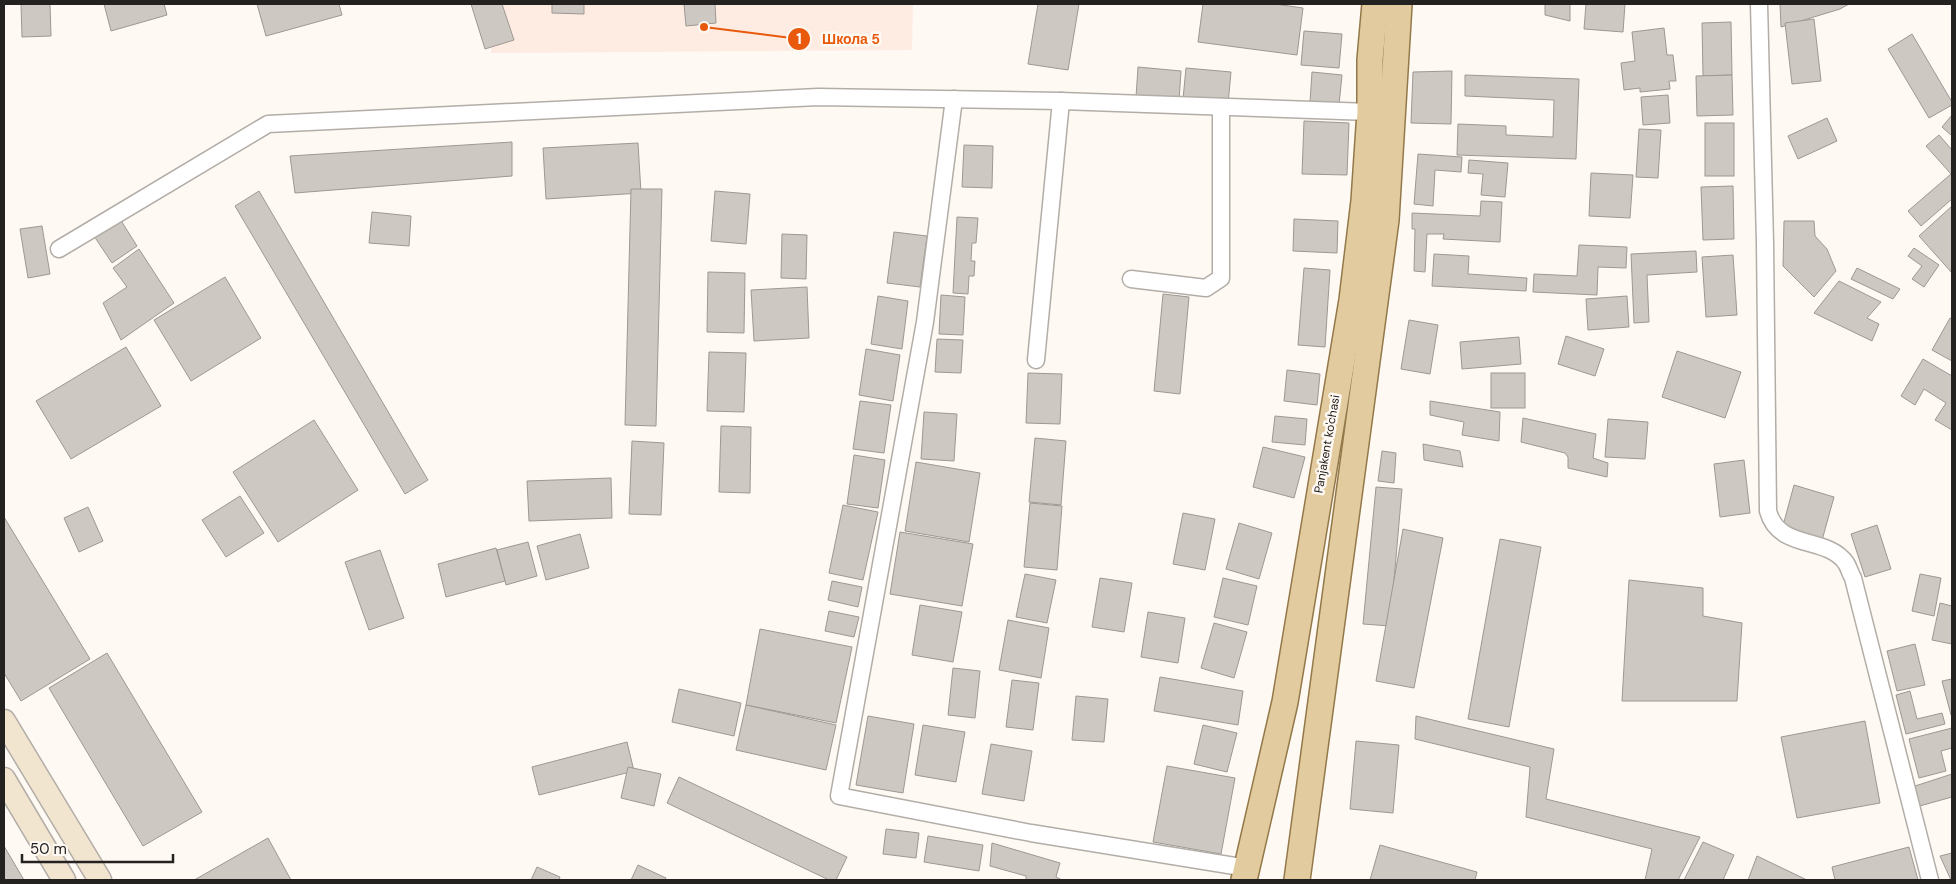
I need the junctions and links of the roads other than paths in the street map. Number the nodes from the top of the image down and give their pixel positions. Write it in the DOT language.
graph roads {
  1 [pos="1375,4"];
  2 [pos="1399,4"];
  3 [pos="1758,4"];
  4 [pos="954,99"];
  5 [pos="1061,101"];
  6 [pos="1221,107"];
  7 [pos="1370,112"];
  8 [pos="59,249"];
  9 [pos="1131,279"];
  10 [pos="1036,360"];
  11 [pos="4,720"];
  12 [pos="4,778"];
  13 [pos="1246,874"];
  14 [pos="64,880"];
  15 [pos="100,880"];
  16 [pos="1297,880"];
  17 [pos="1930,880"];
  1 -- 7 [label="main road, Panjakent ko'chasi"];
  2 -- 16 [label="main road, Panjakent ko'chasi"];
  3 -- 17 [label="street"];
  4 -- 5 [label="street"];
  4 -- 8 [label="street"];
  4 -- 13 [label="street"];
  5 -- 6 [label="street"];
  5 -- 10 [label="street"];
  6 -- 7 [label="street"];
  6 -- 9 [label="street"];
  7 -- 13 [label="main road, Panjakent ko'chasi"];
  11 -- 15 [label="main road"];
  12 -- 14 [label="main road"];
}
